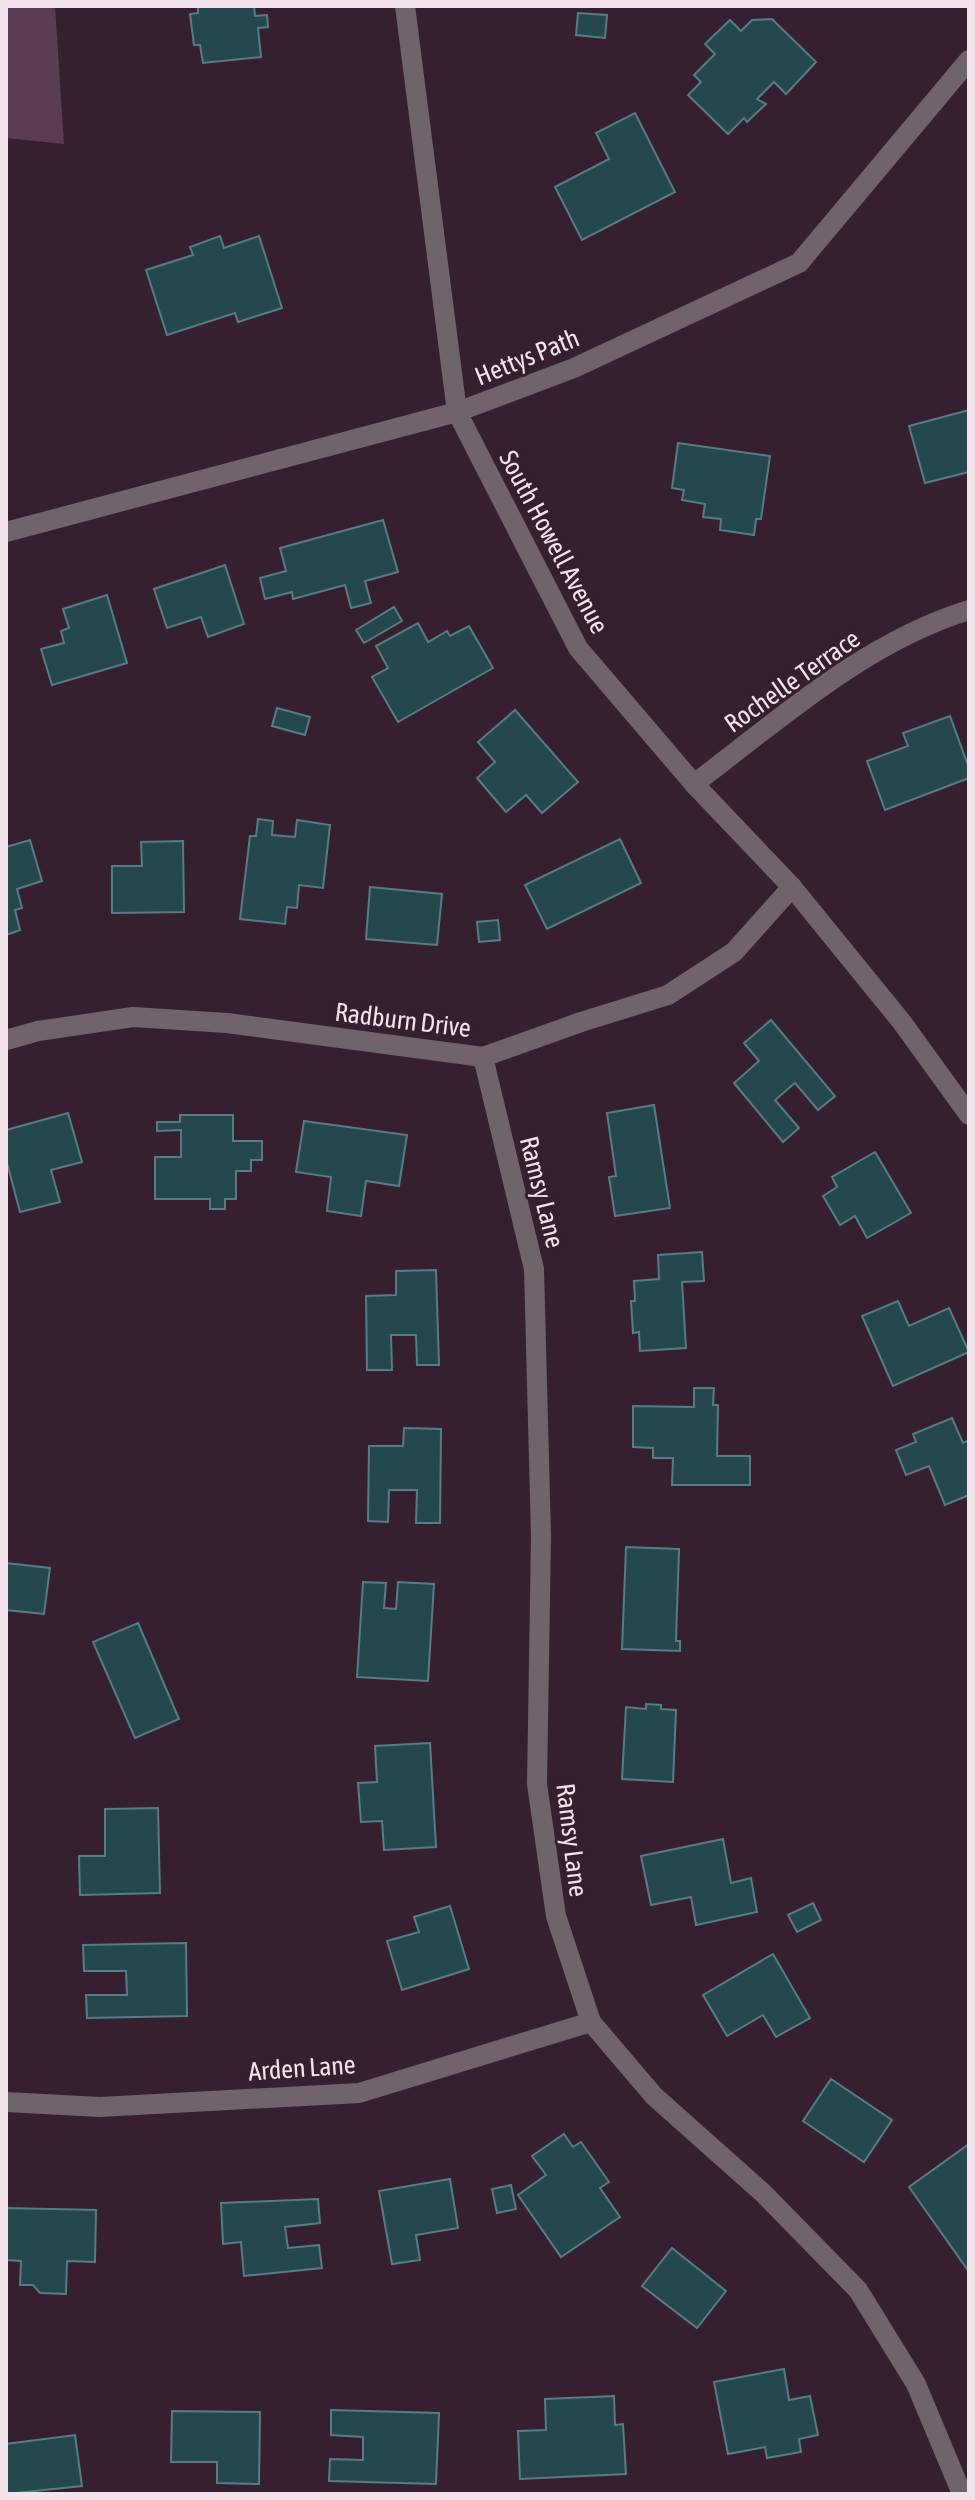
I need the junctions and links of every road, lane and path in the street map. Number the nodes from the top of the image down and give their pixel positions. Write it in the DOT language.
graph roads {
  1 [pos="405,6"];
  2 [pos="969,60"];
  3 [pos="457,412"];
  4 [pos="6,532"];
  5 [pos="969,610"];
  6 [pos="694,784"];
  7 [pos="792,887"];
  8 [pos="6,1040"];
  9 [pos="483,1057"];
  10 [pos="969,1115"];
  11 [pos="591,2022"];
  12 [pos="6,2102"];
  13 [pos="962,2494"];
  1 -- 3 [label="street, South Howell Avenue"];
  2 -- 3 [label="street, Hettys Path"];
  3 -- 4 [label="street, Hettys Path"];
  3 -- 6 [label="street, South Howell Avenue"];
  5 -- 6 [label="street, Rochelle Terrace"];
  6 -- 7 [label="street, South Howell Avenue"];
  7 -- 9 [label="street, Radburn Drive"];
  7 -- 10 [label="street, South Howell Avenue"];
  8 -- 9 [label="street, Radburn Drive"];
  9 -- 11 [label="street, Ramsy Lane"];
  11 -- 12 [label="street, Arden Lane"];
  11 -- 13 [label="street, Ramsy Lane"];
}
